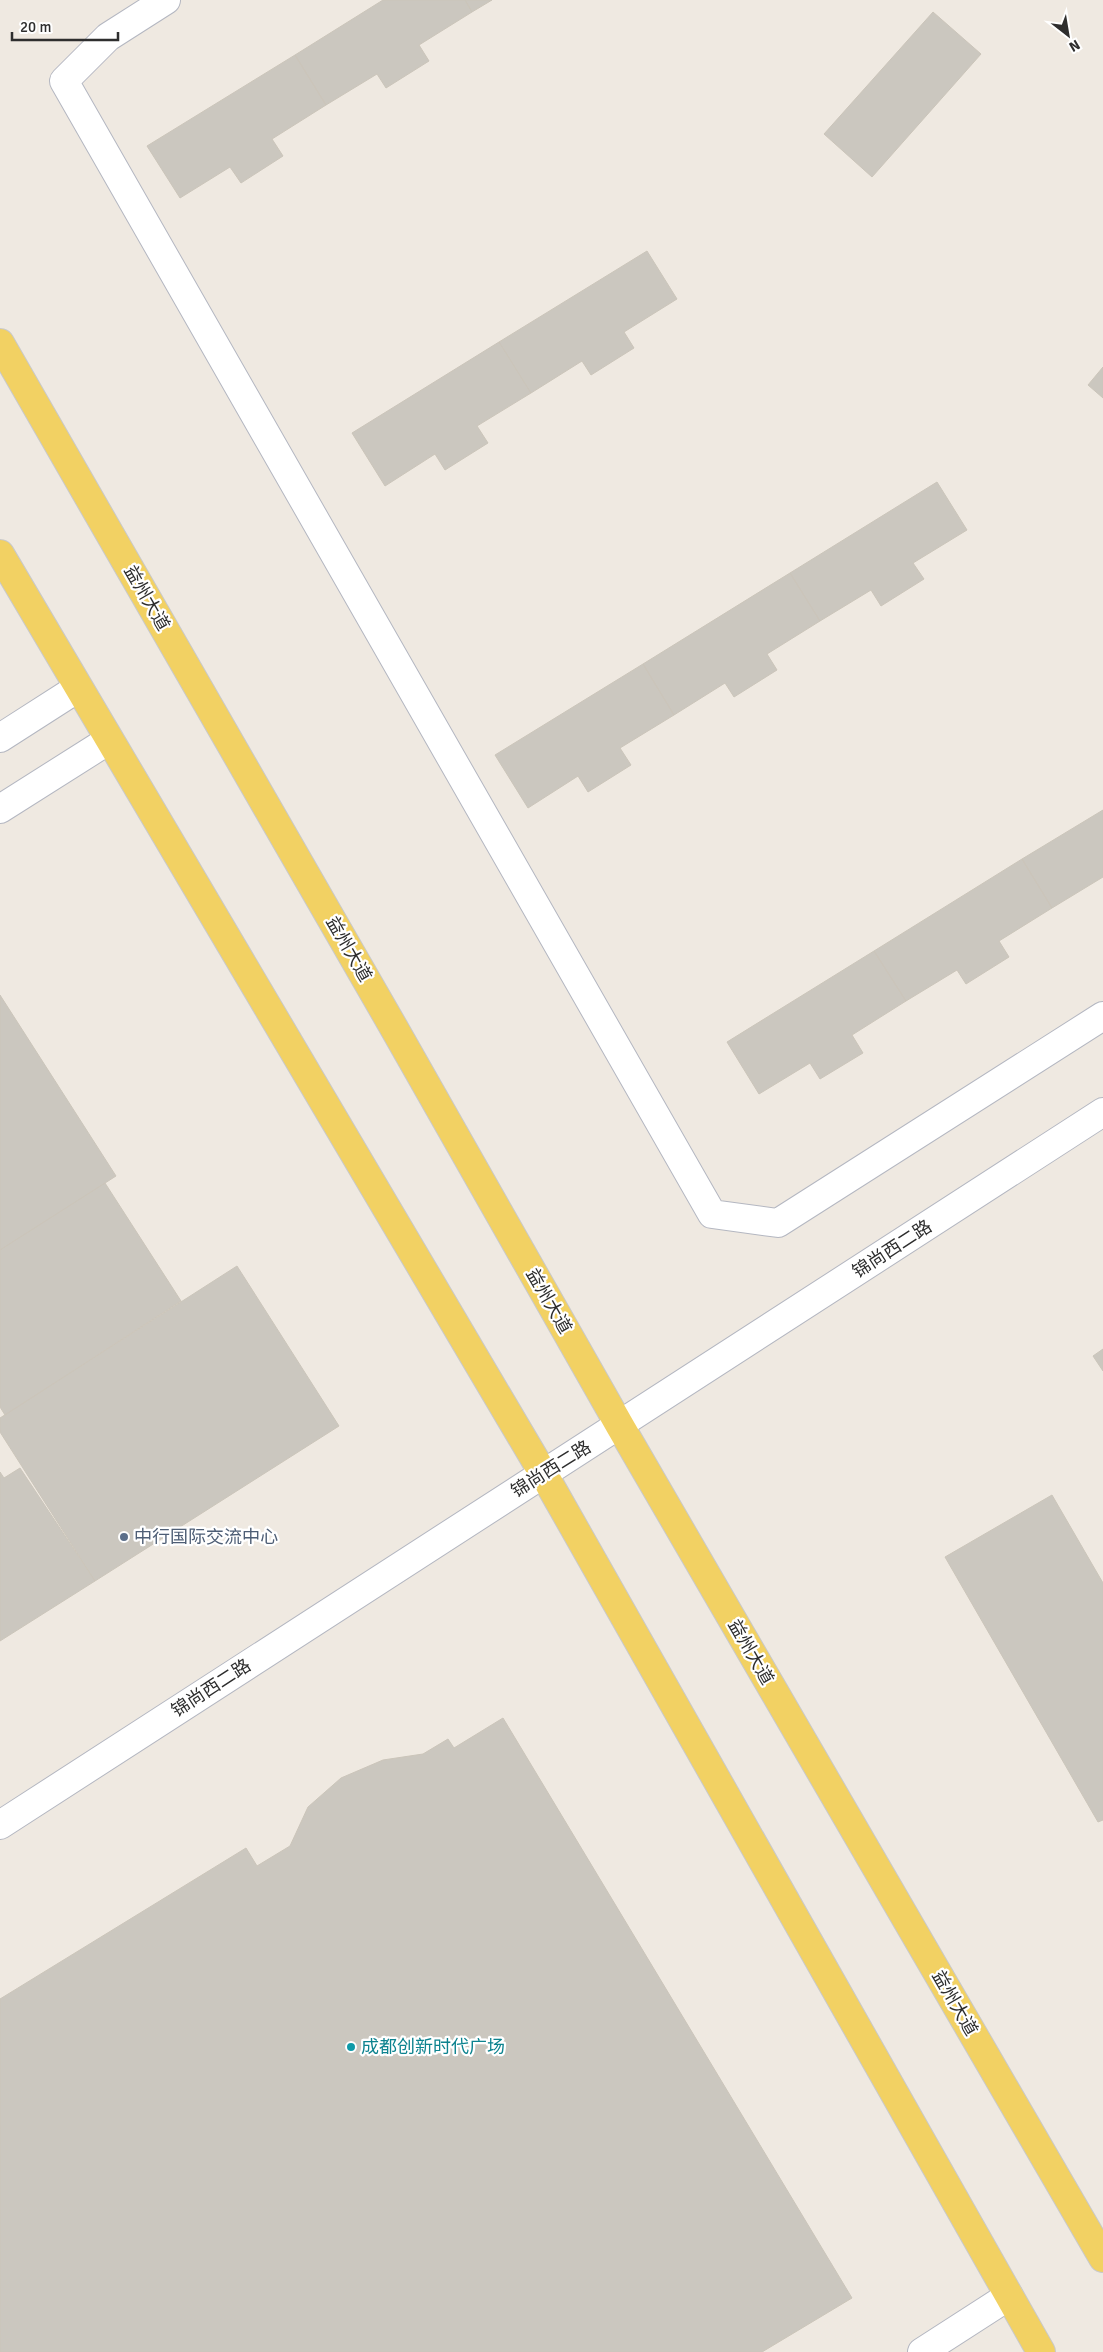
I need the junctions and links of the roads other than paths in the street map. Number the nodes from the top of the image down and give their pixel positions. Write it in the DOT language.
graph roads {
  1 [pos="166,0"];
  2 [pos="0,343"];
  3 [pos="0,554"];
  4 [pos="78,688"];
  5 [pos="0,738"];
  6 [pos="109,740"];
  7 [pos="0,809"];
  8 [pos="1103,1016"];
  9 [pos="1103,1112"];
  10 [pos="620,1426"];
  11 [pos="543,1473"];
  12 [pos="0,1825"];
  13 [pos="1103,2258"];
  14 [pos="1009,2296"];
  15 [pos="922,2352"];
  16 [pos="1041,2352"];
  1 -- 8 [label="street"];
  2 -- 10 [label="main road, 益州大道"];
  3 -- 4 [label="main road"];
  4 -- 5 [label="street"];
  4 -- 6 [label="main road"];
  6 -- 7 [label="street"];
  6 -- 11 [label="main road"];
  9 -- 10 [label="street, 锦尚西二路"];
  10 -- 11 [label="street, 锦尚西二路"];
  10 -- 13 [label="main road, 益州大道"];
  11 -- 12 [label="street, 锦尚西二路"];
  11 -- 14 [label="main road"];
  14 -- 15 [label="street"];
  14 -- 16 [label="main road"];
}
